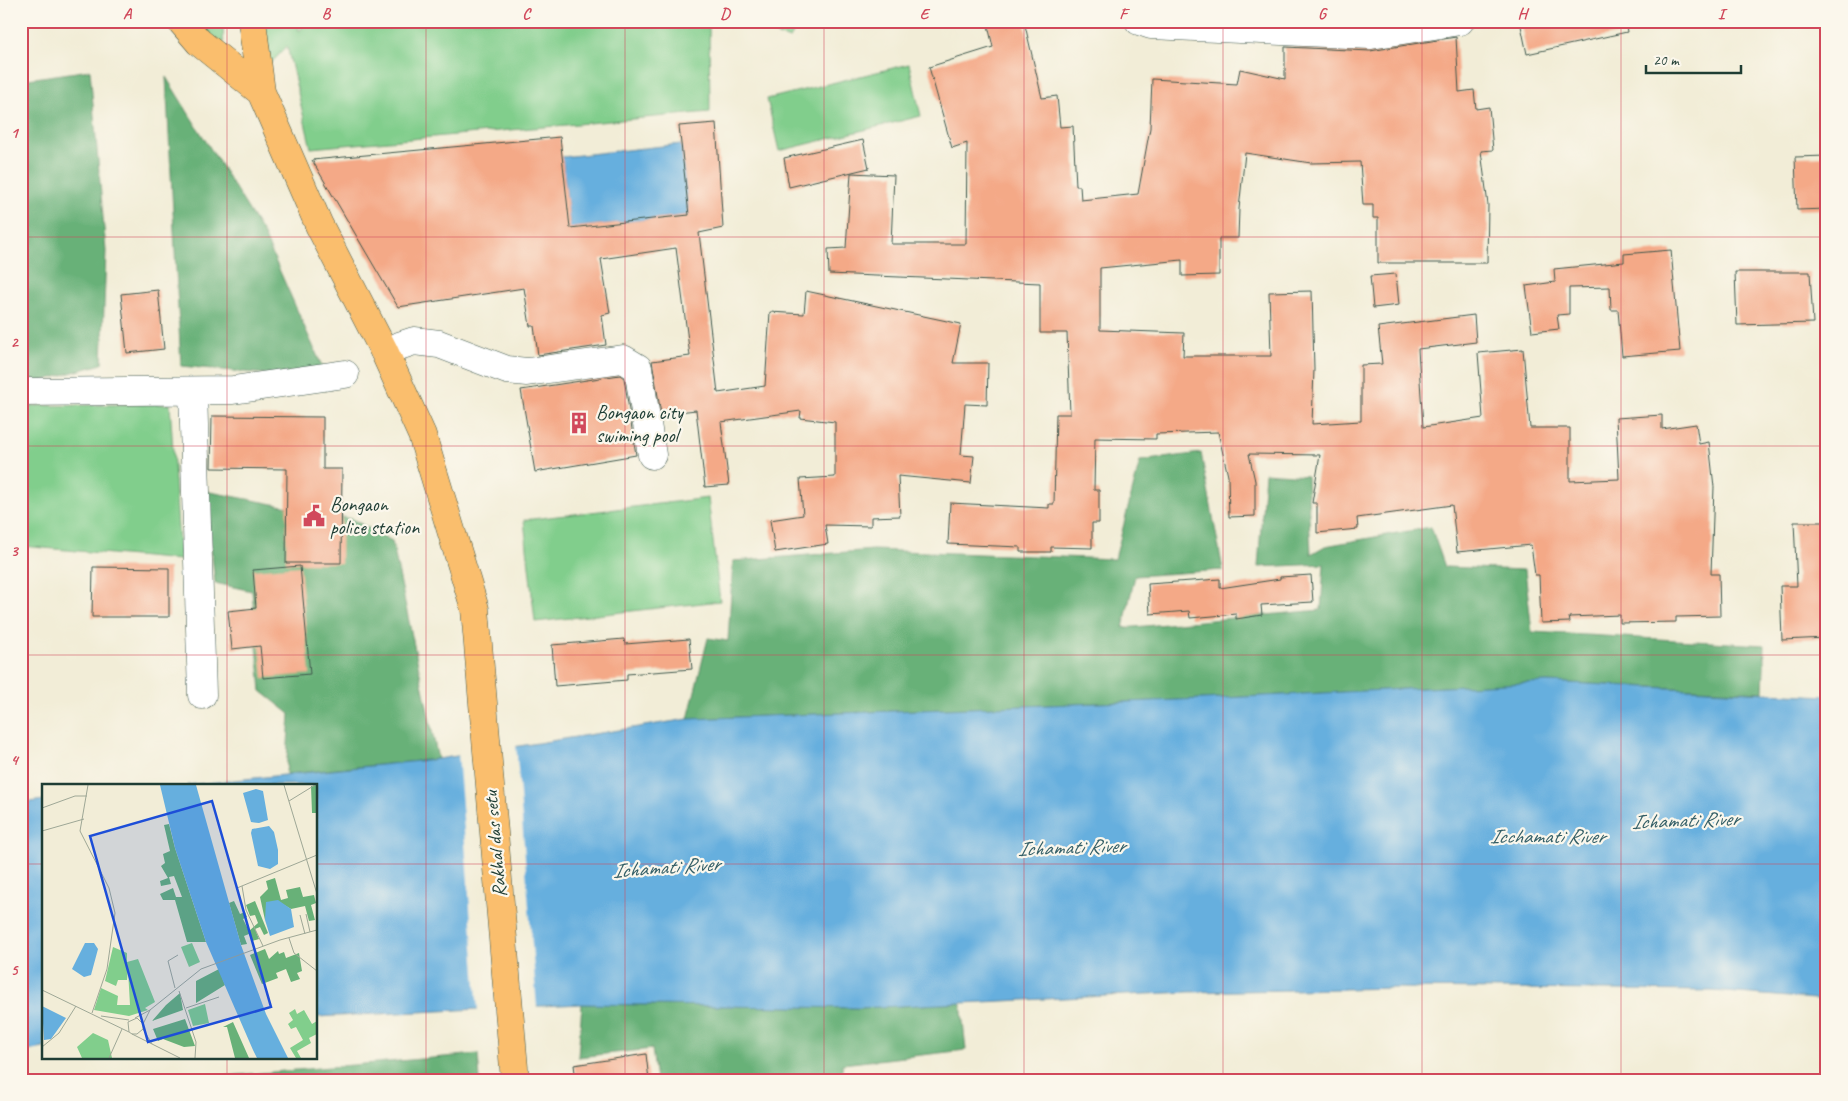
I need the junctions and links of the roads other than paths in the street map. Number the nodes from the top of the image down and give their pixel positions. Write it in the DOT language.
graph roads {
  1 [pos="181,21"];
  2 [pos="252,21"];
  3 [pos="1139,21"];
  4 [pos="1460,21"];
  5 [pos="261,92"];
  6 [pos="384,351"];
  7 [pos="346,374"];
  8 [pos="193,391"];
  9 [pos="21,392"];
  10 [pos="652,455"];
  11 [pos="202,695"];
  12 [pos="515,1080"];
  1 -- 5 [label="highway"];
  2 -- 5 [label="highway"];
  3 -- 4 [label="street"];
  5 -- 6 [label="highway, Rakhal das setu"];
  6 -- 10 [label="street"];
  6 -- 12 [label="highway, Rakhal das setu"];
  7 -- 8 [label="street"];
  8 -- 9 [label="street"];
  8 -- 11 [label="street"];
}
